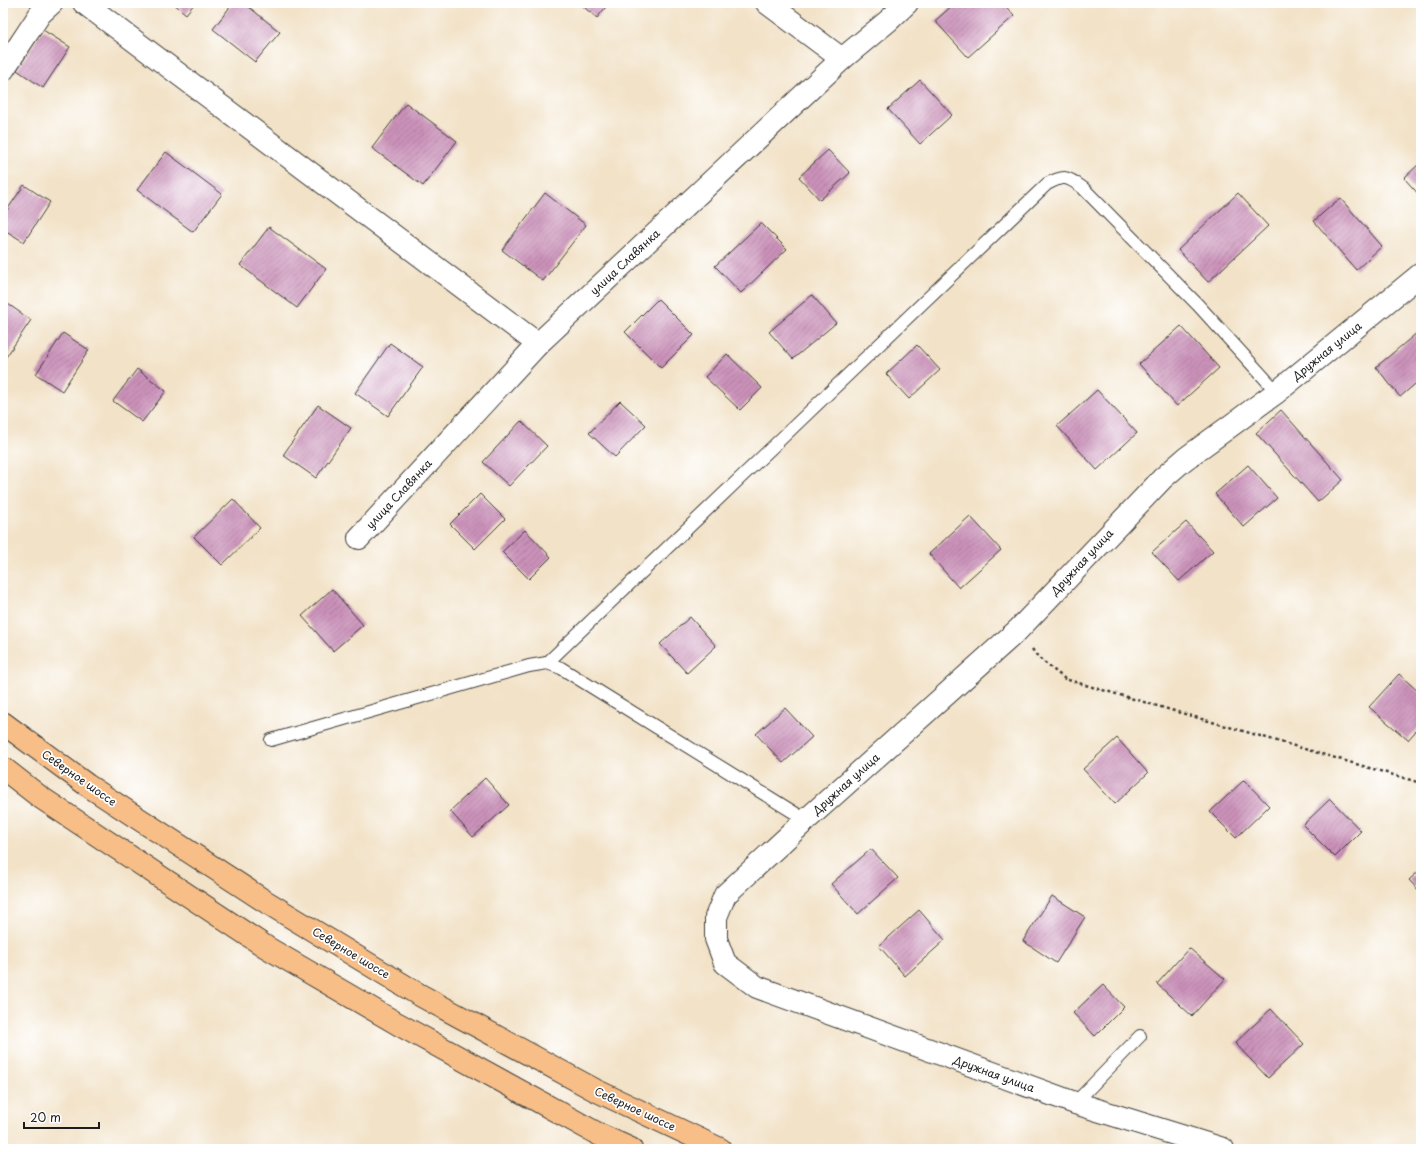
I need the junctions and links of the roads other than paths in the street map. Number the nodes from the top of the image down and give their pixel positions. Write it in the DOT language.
graph roads {
  1 [pos="52,3"];
  2 [pos="84,3"];
  3 [pos="767,3"];
  4 [pos="907,3"];
  5 [pos="842,59"];
  6 [pos="3,70"];
  7 [pos="1420,276"];
  8 [pos="538,344"];
  9 [pos="1277,392"];
  10 [pos="359,538"];
  11 [pos="547,663"];
  12 [pos="3,722"];
  13 [pos="271,740"];
  14 [pos="3,768"];
  15 [pos="806,820"];
  16 [pos="1140,1036"];
  17 [pos="1075,1103"];
  18 [pos="631,1149"];
  19 [pos="720,1149"];
  20 [pos="1223,1149"];
  1 -- 6 [label="street"];
  2 -- 8 [label="street"];
  3 -- 5 [label="street"];
  4 -- 5 [label="street, улица Славянка"];
  5 -- 8 [label="street, улица Славянка"];
  7 -- 9 [label="street, Дружная улица"];
  8 -- 10 [label="street, улица Славянка"];
  9 -- 11 [label="lane"];
  9 -- 15 [label="street, Дружная улица"];
  11 -- 13 [label="lane"];
  11 -- 15 [label="lane"];
  12 -- 19 [label="main road, Северное шоссе"];
  14 -- 18 [label="main road"];
  15 -- 17 [label="street, Дружная улица"];
  16 -- 17 [label="lane"];
  17 -- 20 [label="street, Дружная улица"];
}
